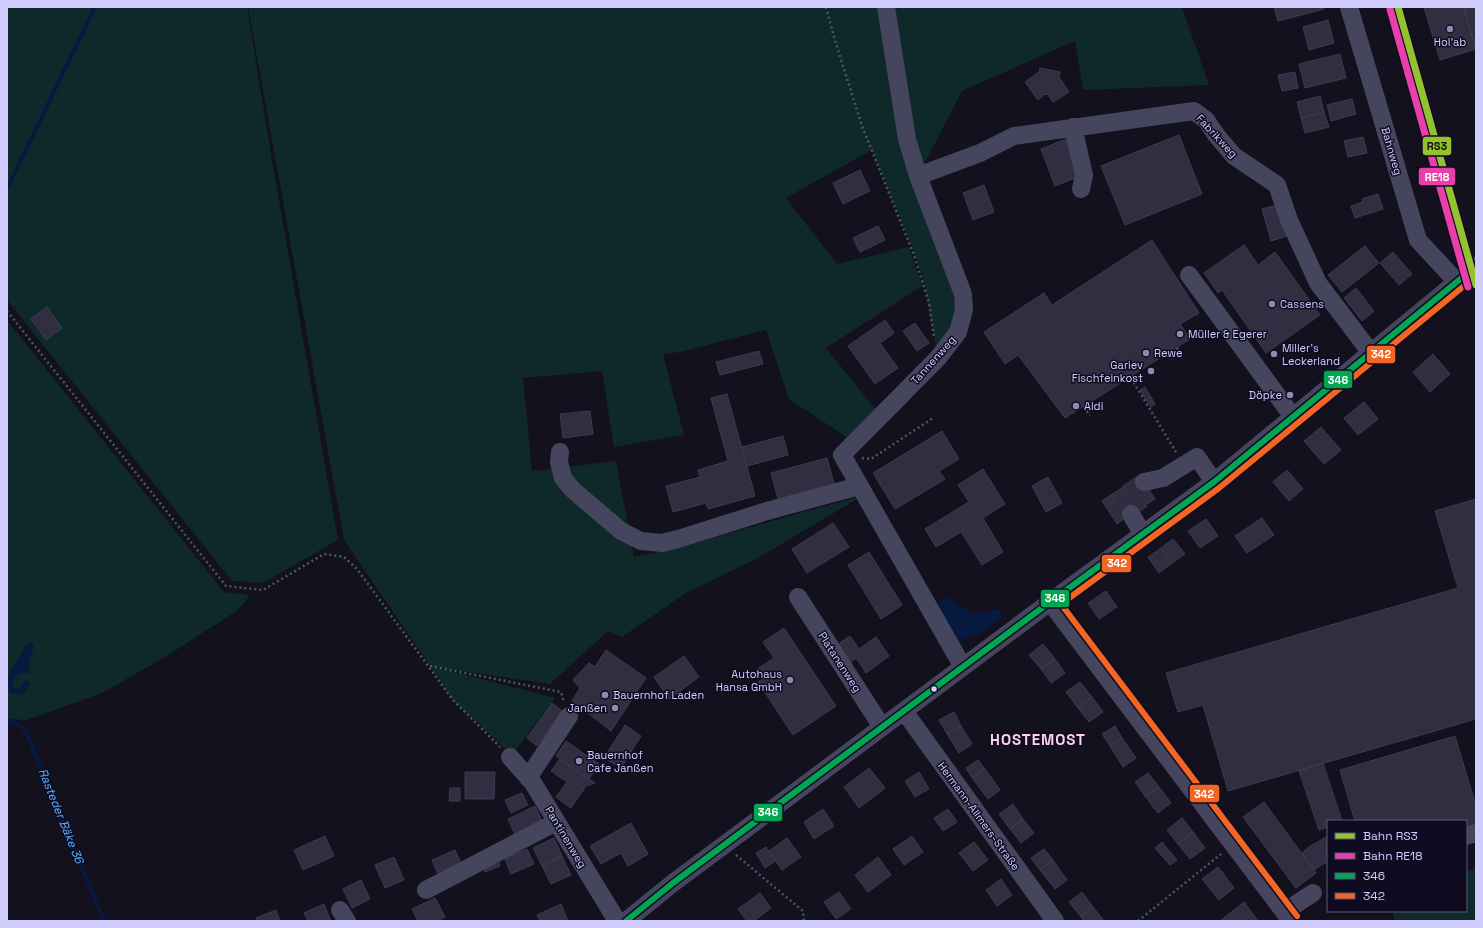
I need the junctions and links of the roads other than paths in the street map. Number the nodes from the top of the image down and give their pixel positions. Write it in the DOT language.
graph roads {
  1 [pos="886,7"];
  2 [pos="1349,7"];
  3 [pos="1073,128"];
  4 [pos="918,176"];
  5 [pos="1081,189"];
  6 [pos="1476,266"];
  7 [pos="1189,275"];
  8 [pos="1457,282"];
  9 [pos="1371,353"];
  10 [pos="1293,417"];
  11 [pos="560,452"];
  12 [pos="1214,482"];
  13 [pos="859,486"];
  14 [pos="1148,488"];
  15 [pos="1131,514"];
  16 [pos="1143,535"];
  17 [pos="798,597"];
  18 [pos="1050,602"];
  19 [pos="963,667"];
  20 [pos="904,711"];
  21 [pos="569,716"];
  22 [pos="882,727"];
  23 [pos="510,757"];
  24 [pos="528,778"];
  25 [pos="556,822"];
  26 [pos="426,890"];
  27 [pos="1312,893"];
  28 [pos="1287,916"];
  29 [pos="617,921"];
  30 [pos="626,921"];
  31 [pos="1055,921"];
  1 -- 4 [label="street, Tannenweg"];
  2 -- 8 [label="street, Bahnweg"];
  3 -- 4 [label="street, Fabrikweg"];
  3 -- 5 [label="street"];
  3 -- 9 [label="street, Fabrikweg"];
  4 -- 13 [label="street, Tannenweg"];
  6 -- 8 [label="street"];
  7 -- 10 [label="street"];
  8 -- 9 [label="street"];
  9 -- 10 [label="street"];
  10 -- 12 [label="street"];
  11 -- 13 [label="street"];
  12 -- 14 [label="street"];
  12 -- 16 [label="street"];
  13 -- 19 [label="street"];
  15 -- 16 [label="street"];
  16 -- 18 [label="street"];
  17 -- 22 [label="street, Platanenweg"];
  18 -- 19 [label="street"];
  18 -- 28 [label="street"];
  19 -- 20 [label="street"];
  20 -- 22 [label="street"];
  20 -- 31 [label="street, Hermann-Allmers-Straße"];
  21 -- 24 [label="street"];
  22 -- 30 [label="street"];
  23 -- 24 [label="street, Pantinenweg"];
  24 -- 25 [label="street, Pantinenweg"];
  25 -- 26 [label="street"];
  25 -- 29 [label="street, Pantinenweg"];
  27 -- 28 [label="street"];
}
